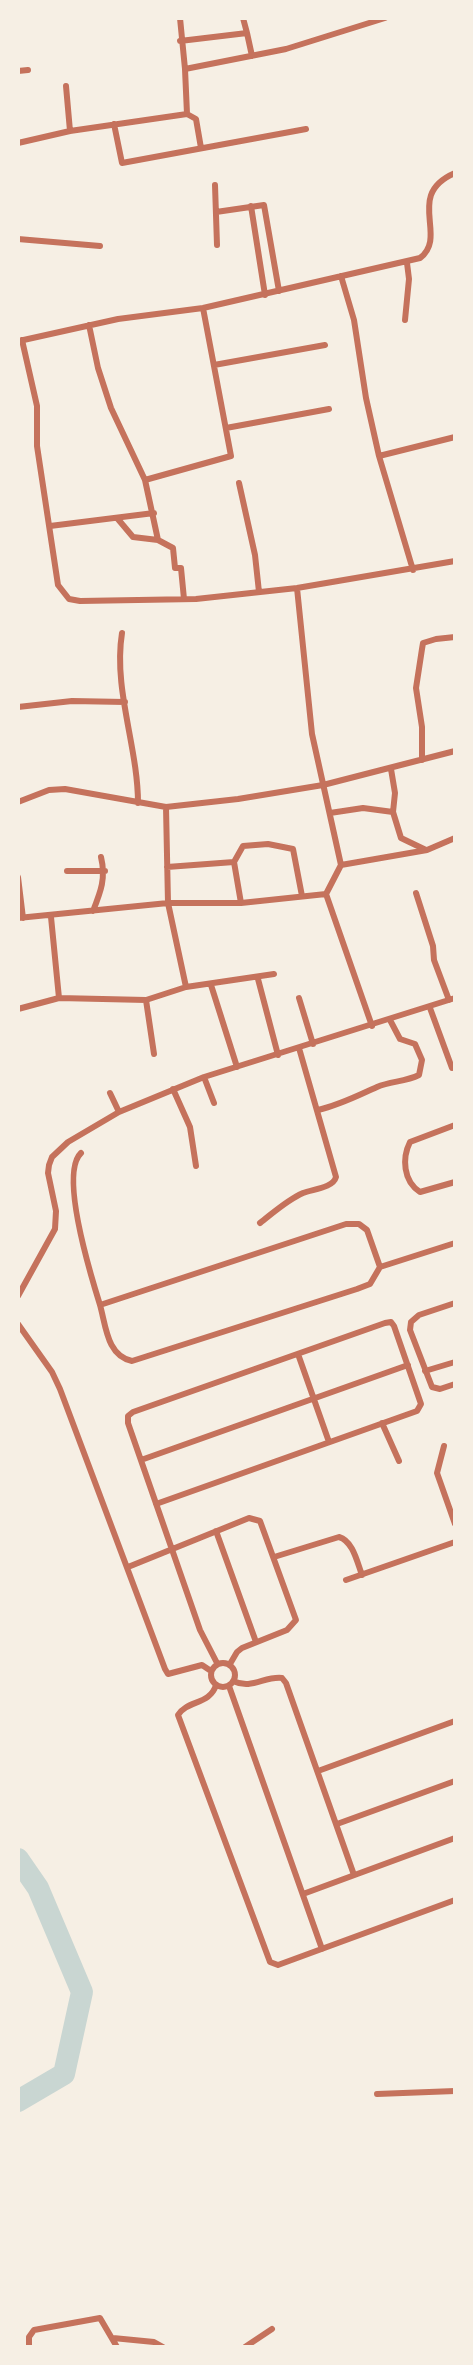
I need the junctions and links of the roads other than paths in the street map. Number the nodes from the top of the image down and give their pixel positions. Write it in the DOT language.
graph roads {
  1 [pos="180,18"];
  2 [pos="243,18"];
  3 [pos="385,18"];
  4 [pos="247,33"];
  5 [pos="180,41"];
  6 [pos="252,56"];
  7 [pos="185,69"];
  8 [pos="28,70"];
  9 [pos="18,71"];
  10 [pos="66,86"];
  11 [pos="187,114"];
  12 [pos="114,124"];
  13 [pos="306,129"];
  14 [pos="70,131"];
  15 [pos="18,143"];
  16 [pos="201,148"];
  17 [pos="455,173"];
  18 [pos="215,185"];
  19 [pos="251,206"];
  20 [pos="216,212"];
  21 [pos="18,239"];
  22 [pos="217,245"];
  23 [pos="100,246"];
  24 [pos="407,263"];
  25 [pos="275,267"];
  26 [pos="261,270"];
  27 [pos="341,276"];
  28 [pos="279,291"];
  29 [pos="265,295"];
  30 [pos="203,308"];
  31 [pos="405,320"];
  32 [pos="89,325"];
  33 [pos="20,341"];
  34 [pos="325,345"];
  35 [pos="214,365"];
  36 [pos="330,409"];
  37 [pos="226,428"];
  38 [pos="455,436"];
  39 [pos="379,456"];
  40 [pos="145,480"];
  41 [pos="239,483"];
  42 [pos="154,513"];
  43 [pos="117,518"];
  44 [pos="50,526"];
  45 [pos="158,540"];
  46 [pos="455,561"];
  47 [pos="414,570"];
  48 [pos="297,588"];
  49 [pos="259,592"];
  50 [pos="184,599"];
  51 [pos="122,633"];
  52 [pos="455,637"];
  53 [pos="125,702"];
  54 [pos="18,706"];
  55 [pos="455,751"];
  56 [pos="422,760"];
  57 [pos="391,769"];
  58 [pos="323,784"];
  59 [pos="18,802"];
  60 [pos="138,803"];
  61 [pos="166,807"];
  62 [pos="393,812"];
  63 [pos="330,813"];
  64 [pos="455,838"];
  65 [pos="427,850"];
  66 [pos="101,857"];
  67 [pos="234,862"];
  68 [pos="341,865"];
  69 [pos="167,867"];
  70 [pos="67,871"];
  71 [pos="105,871"];
  72 [pos="18,877"];
  73 [pos="416,892"];
  74 [pos="326,894"];
  75 [pos="302,896"];
  76 [pos="168,903"];
  77 [pos="241,903"];
  78 [pos="93,911"];
  79 [pos="51,917"];
  80 [pos="20,918"];
  81 [pos="274,974"];
  82 [pos="258,979"];
  83 [pos="211,984"];
  84 [pos="186,987"];
  85 [pos="59,998"];
  86 [pos="299,998"];
  87 [pos="452,999"];
  88 [pos="146,1000"];
  89 [pos="430,1008"];
  90 [pos="18,1009"];
  91 [pos="390,1020"];
  92 [pos="372,1026"];
  93 [pos="313,1044"];
  94 [pos="299,1048"];
  95 [pos="154,1054"];
  96 [pos="278,1055"];
  97 [pos="237,1066"];
  98 [pos="452,1068"];
  99 [pos="204,1077"];
  100 [pos="173,1089"];
  101 [pos="110,1093"];
  102 [pos="214,1103"];
  103 [pos="318,1110"];
  104 [pos="119,1112"];
  105 [pos="455,1125"];
  106 [pos="81,1153"];
  107 [pos="195,1166"];
  108 [pos="455,1182"];
  109 [pos="260,1223"];
  110 [pos="455,1243"];
  111 [pos="380,1267"];
  112 [pos="18,1296"];
  113 [pos="455,1303"];
  114 [pos="100,1305"];
  115 [pos="18,1324"];
  116 [pos="298,1354"];
  117 [pos="455,1362"];
  118 [pos="408,1365"];
  119 [pos="425,1371"];
  120 [pos="455,1384"];
  121 [pos="314,1398"];
  122 [pos="382,1424"];
  123 [pos="329,1442"];
  124 [pos="444,1446"];
  125 [pos="141,1460"];
  126 [pos="399,1461"];
  127 [pos="156,1504"];
  128 [pos="455,1524"];
  129 [pos="216,1531"];
  130 [pos="455,1542"];
  131 [pos="172,1549"];
  132 [pos="274,1557"];
  133 [pos="128,1567"];
  134 [pos="362,1575"];
  135 [pos="346,1580"];
  136 [pos="256,1642"];
  137 [pos="217,1664"];
  138 [pos="230,1664"];
  139 [pos="211,1671"];
  140 [pos="231,1684"];
  141 [pos="216,1685"];
  142 [pos="455,1721"];
  143 [pos="318,1771"];
  144 [pos="455,1781"];
  145 [pos="337,1824"];
  146 [pos="455,1838"];
  147 [pos="354,1875"];
  148 [pos="303,1894"];
  149 [pos="455,1900"];
  150 [pos="322,1949"];
  151 [pos="455,2091"];
  152 [pos="377,2094"];
  153 [pos="272,2329"];
  154 [pos="115,2342"];
  155 [pos="28,2347"];
  156 [pos="163,2347"];
  157 [pos="245,2347"];
  1 -- 5 [label="street"];
  2 -- 4 [label="street"];
  3 -- 6 [label="street"];
  4 -- 5 [label="street"];
  4 -- 6 [label="street"];
  5 -- 7 [label="street"];
  6 -- 7 [label="street"];
  7 -- 11 [label="street"];
  8 -- 9 [label="street"];
  10 -- 14 [label="street"];
  11 -- 12 [label="street"];
  11 -- 16 [label="street"];
  12 -- 14 [label="street"];
  12 -- 16 [label="street"];
  13 -- 16 [label="street"];
  14 -- 15 [label="street"];
  17 -- 24 [label="street"];
  18 -- 20 [label="street"];
  19 -- 20 [label="street"];
  19 -- 25 [label="street"];
  19 -- 26 [label="street"];
  20 -- 22 [label="street"];
  21 -- 23 [label="street"];
  24 -- 27 [label="street"];
  24 -- 31 [label="street"];
  25 -- 26 [label="street"];
  25 -- 28 [label="street"];
  26 -- 29 [label="street"];
  27 -- 28 [label="street"];
  27 -- 39 [label="street"];
  28 -- 29 [label="street"];
  29 -- 30 [label="street"];
  30 -- 32 [label="street"];
  30 -- 35 [label="street"];
  32 -- 33 [label="street"];
  32 -- 40 [label="street"];
  33 -- 44 [label="street"];
  34 -- 35 [label="street"];
  35 -- 37 [label="street"];
  36 -- 37 [label="street"];
  37 -- 40 [label="street"];
  38 -- 39 [label="street"];
  39 -- 47 [label="street"];
  40 -- 42 [label="street"];
  41 -- 49 [label="street"];
  42 -- 43 [label="street"];
  42 -- 45 [label="street"];
  43 -- 44 [label="street"];
  43 -- 45 [label="street"];
  44 -- 50 [label="street"];
  45 -- 50 [label="street"];
  46 -- 47 [label="street"];
  47 -- 48 [label="street"];
  48 -- 49 [label="street"];
  48 -- 58 [label="street"];
  49 -- 50 [label="street"];
  51 -- 53 [label="street"];
  52 -- 56 [label="street"];
  53 -- 54 [label="street"];
  53 -- 60 [label="street"];
  55 -- 56 [label="street"];
  56 -- 57 [label="street"];
  57 -- 58 [label="street"];
  57 -- 62 [label="street"];
  58 -- 61 [label="street"];
  58 -- 63 [label="street"];
  59 -- 60 [label="street"];
  60 -- 61 [label="street"];
  61 -- 69 [label="street"];
  62 -- 63 [label="street"];
  62 -- 65 [label="street"];
  63 -- 68 [label="street"];
  64 -- 65 [label="street"];
  65 -- 68 [label="street"];
  66 -- 71 [label="street"];
  67 -- 69 [label="street"];
  67 -- 75 [label="street"];
  67 -- 77 [label="street"];
  68 -- 74 [label="street"];
  69 -- 76 [label="street"];
  70 -- 71 [label="street"];
  71 -- 78 [label="street"];
  72 -- 80 [label="street"];
  73 -- 87 [label="street"];
  74 -- 75 [label="street"];
  74 -- 92 [label="street"];
  75 -- 77 [label="street"];
  76 -- 77 [label="street"];
  76 -- 78 [label="street"];
  76 -- 84 [label="street"];
  78 -- 79 [label="street"];
  79 -- 80 [label="street"];
  79 -- 85 [label="street"];
  81 -- 82 [label="street"];
  82 -- 83 [label="street"];
  82 -- 96 [label="street"];
  83 -- 84 [label="street"];
  83 -- 97 [label="street"];
  84 -- 88 [label="street"];
  85 -- 88 [label="street"];
  85 -- 90 [label="street"];
  86 -- 93 [label="street"];
  87 -- 89 [label="street"];
  88 -- 95 [label="street"];
  89 -- 91 [label="street"];
  89 -- 98 [label="street"];
  91 -- 92 [label="street"];
  91 -- 103 [label="street"];
  92 -- 93 [label="street"];
  93 -- 94 [label="street"];
  94 -- 96 [label="street"];
  94 -- 103 [label="street"];
  96 -- 97 [label="street"];
  97 -- 99 [label="street"];
  99 -- 100 [label="street"];
  99 -- 102 [label="street"];
  100 -- 104 [label="street"];
  100 -- 107 [label="street"];
  101 -- 104 [label="street"];
  103 -- 109 [label="street"];
  104 -- 112 [label="street"];
  105 -- 108 [label="street"];
  106 -- 114 [label="street"];
  110 -- 111 [label="street"];
  111 -- 114 [label="street"];
  111 -- 114 [label="street"];
  113 -- 119 [label="street"];
  115 -- 133 [label="street"];
  116 -- 118 [label="street"];
  116 -- 121 [label="street"];
  116 -- 125 [label="street"];
  117 -- 119 [label="street"];
  118 -- 121 [label="street"];
  118 -- 122 [label="street"];
  119 -- 120 [label="street"];
  121 -- 123 [label="street"];
  121 -- 125 [label="street"];
  122 -- 123 [label="street"];
  122 -- 126 [label="street"];
  123 -- 127 [label="street"];
  124 -- 128 [label="street"];
  125 -- 127 [label="street"];
  127 -- 131 [label="street"];
  129 -- 131 [label="street"];
  129 -- 132 [label="street"];
  129 -- 136 [label="street"];
  130 -- 134 [label="street"];
  131 -- 133 [label="street"];
  131 -- 137 [label="street"];
  132 -- 134 [label="street"];
  132 -- 136 [label="street"];
  133 -- 139 [label="street"];
  134 -- 135 [label="street"];
  136 -- 138 [label="street"];
  137 -- 138 [label="street"];
  137 -- 139 [label="street"];
  138 -- 140 [label="street"];
  139 -- 141 [label="street"];
  140 -- 141 [label="street"];
  140 -- 143 [label="street"];
  140 -- 148 [label="street"];
  141 -- 150 [label="street"];
  142 -- 143 [label="street"];
  143 -- 145 [label="street"];
  144 -- 145 [label="street"];
  145 -- 147 [label="street"];
  146 -- 147 [label="street"];
  147 -- 148 [label="street"];
  148 -- 150 [label="street"];
  149 -- 150 [label="street"];
  151 -- 152 [label="street"];
  153 -- 157 [label="street"];
  154 -- 155 [label="street"];
  154 -- 156 [label="street"];
}
